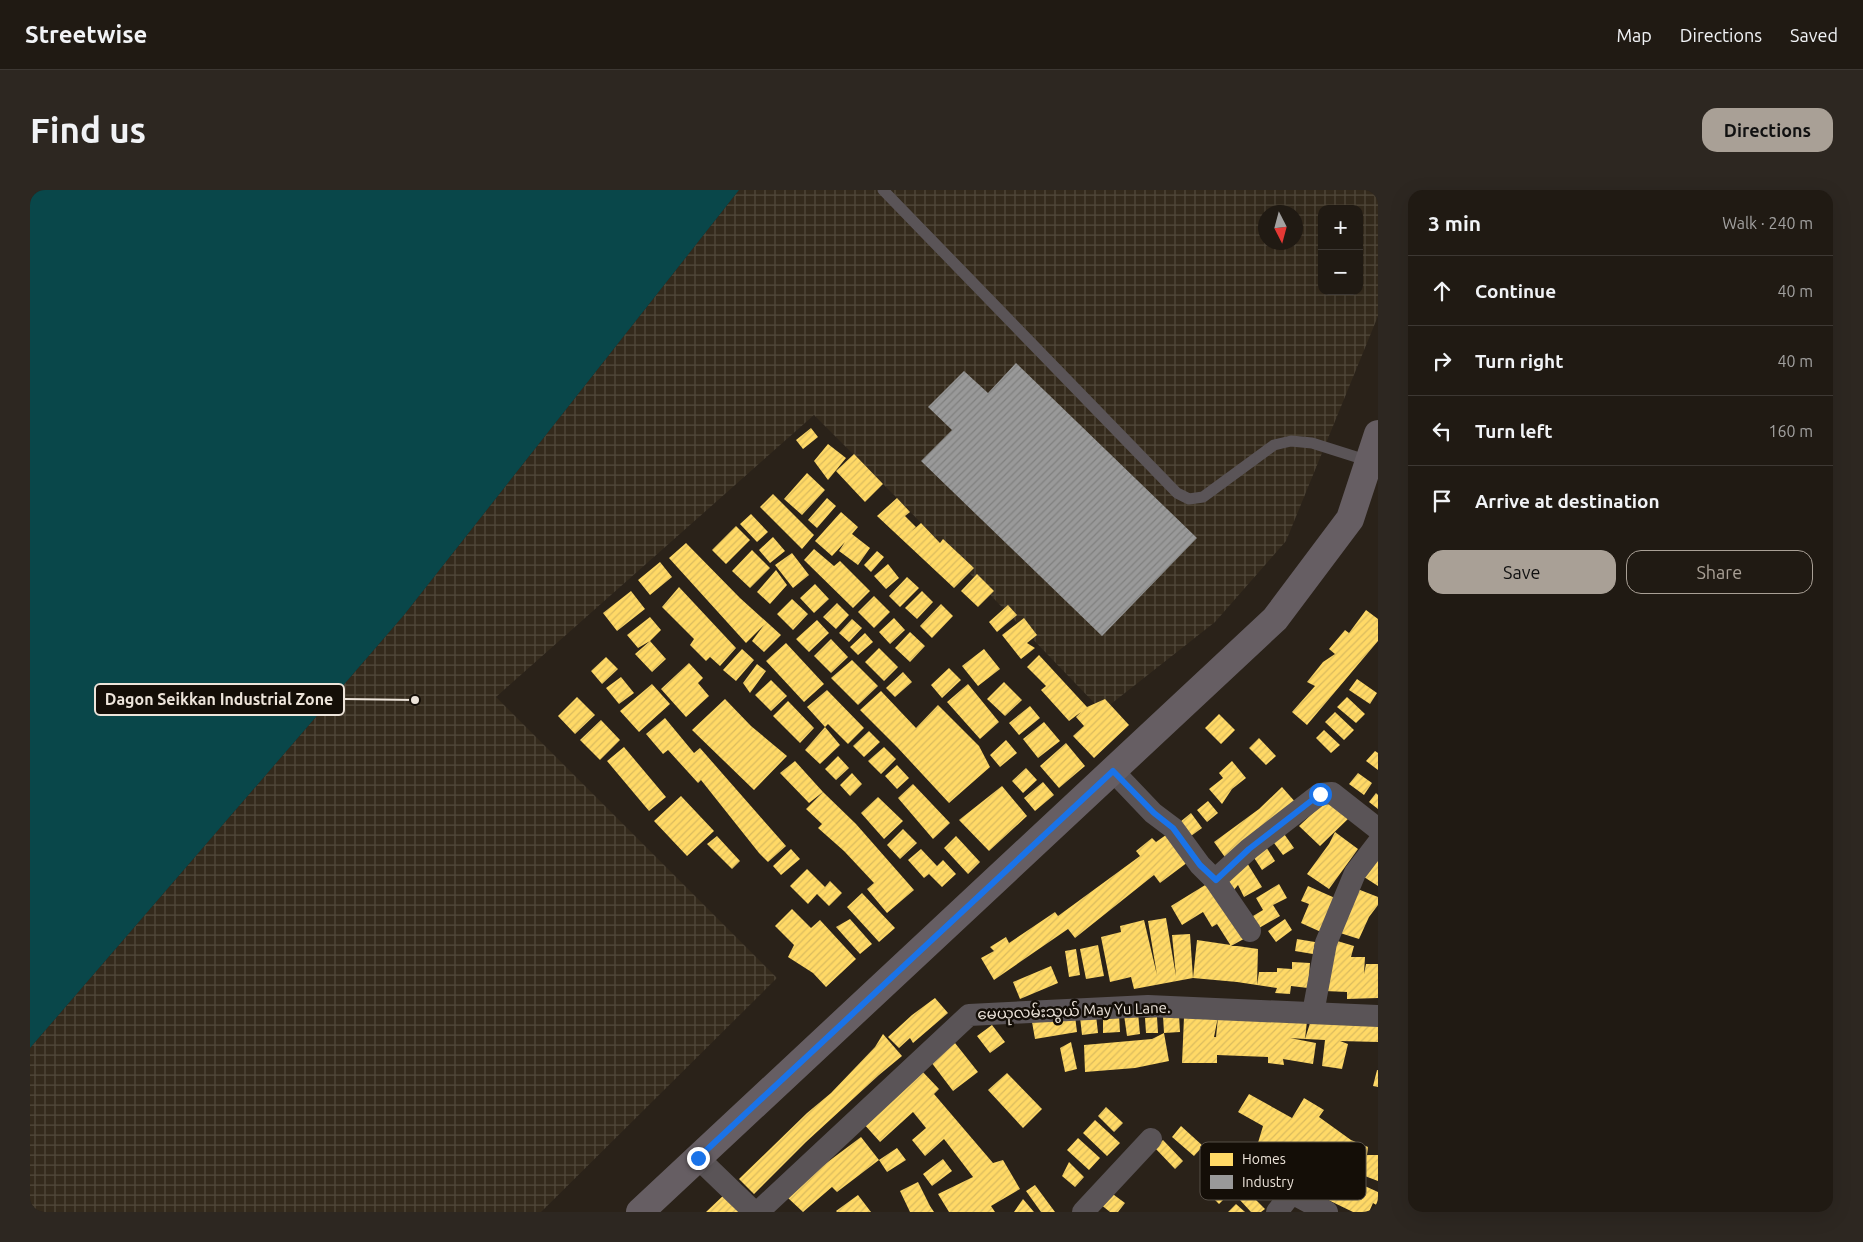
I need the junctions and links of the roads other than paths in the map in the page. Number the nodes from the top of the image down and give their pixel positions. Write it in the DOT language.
graph roads {
  1 [pos="883,190"];
  2 [pos="1378,434"];
  3 [pos="1369,462"];
  4 [pos="1113,771"];
  5 [pos="1378,829"];
  6 [pos="1378,843"];
  7 [pos="1216,880"];
  8 [pos="1250,932"];
  9 [pos="1313,1013"];
  10 [pos="1378,1016"];
  11 [pos="1151,1139"];
  12 [pos="698,1158"];
  13 [pos="1286,1200"];
  14 [pos="1305,1200"];
  15 [pos="640,1212"];
  16 [pos="754,1212"];
  17 [pos="758,1212"];
  18 [pos="1083,1212"];
  19 [pos="1277,1212"];
  20 [pos="1327,1212"];
  1 -- 3 [label="lane"];
  2 -- 3 [label="street"];
  3 -- 4 [label="street"];
  4 -- 7 [label="street"];
  4 -- 12 [label="street"];
  5 -- 7 [label="street"];
  6 -- 9 [label="street"];
  7 -- 8 [label="street"];
  9 -- 10 [label="street, မေယုလမ်းသွယ် May Yu Lane."];
  9 -- 17 [label="street, မေယုလမ်းသွယ် May Yu Lane."];
  11 -- 18 [label="street"];
  12 -- 15 [label="street"];
  12 -- 16 [label="street"];
  13 -- 19 [label="street"];
  14 -- 20 [label="street"];
}
